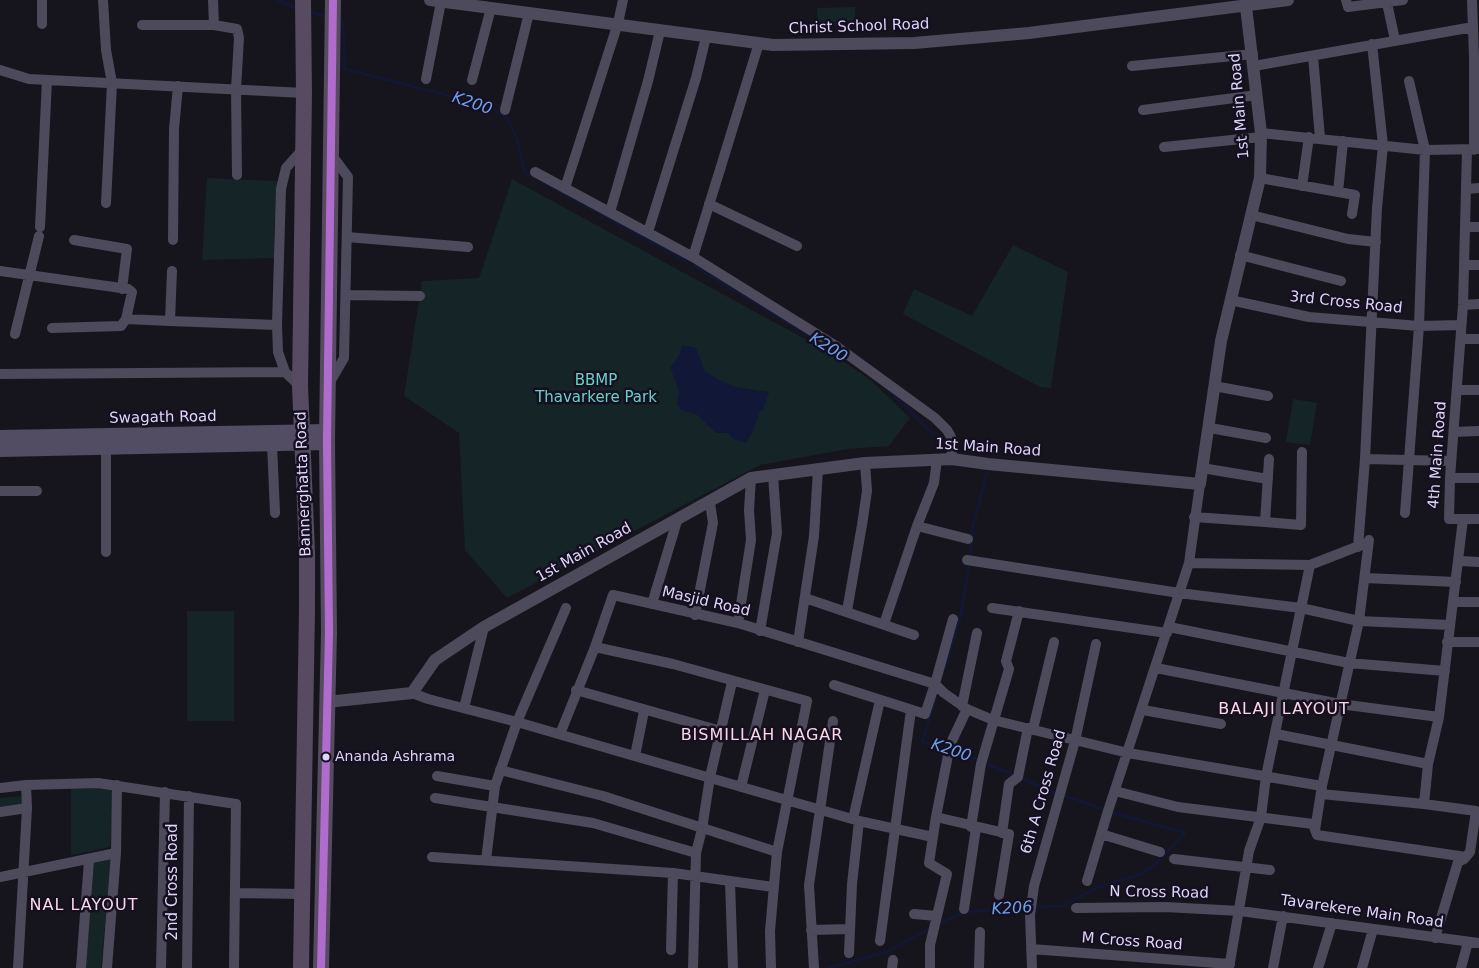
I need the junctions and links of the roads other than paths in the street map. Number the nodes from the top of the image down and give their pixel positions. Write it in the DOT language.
graph roads {
  1 [pos="42,0"];
  2 [pos="103,0"];
  3 [pos="213,0"];
  4 [pos="623,0"];
  5 [pos="1288,0"];
  6 [pos="1404,0"];
  7 [pos="1472,0"];
  8 [pos="436,1"];
  9 [pos="1344,3"];
  10 [pos="1387,3"];
  11 [pos="1246,7"];
  12 [pos="491,8"];
  13 [pos="304,9"];
  14 [pos="333,12"];
  15 [pos="529,13"];
  16 [pos="618,23"];
  17 [pos="42,24"];
  18 [pos="142,24"];
  19 [pos="214,25"];
  20 [pos="660,31"];
  21 [pos="1475,31"];
  22 [pos="706,37"];
  23 [pos="1394,40"];
  24 [pos="759,43"];
  25 [pos="1372,44"];
  26 [pos="1313,56"];
  27 [pos="1477,58"];
  28 [pos="1253,60"];
  29 [pos="1132,66"];
  30 [pos="0,70"];
  31 [pos="426,79"];
  32 [pos="47,80"];
  33 [pos="472,80"];
  34 [pos="1409,81"];
  35 [pos="112,83"];
  36 [pos="178,86"];
  37 [pos="236,89"];
  38 [pos="304,93"];
  39 [pos="1257,95"];
  40 [pos="1477,108"];
  41 [pos="505,110"];
  42 [pos="1143,110"];
  43 [pos="1261,135"];
  44 [pos="1314,138"];
  45 [pos="1343,140"];
  46 [pos="1384,145"];
  47 [pos="1164,147"];
  48 [pos="302,150"];
  49 [pos="1425,150"];
  50 [pos="1473,150"];
  51 [pos="330,153"];
  52 [pos="535,172"];
  53 [pos="237,175"];
  54 [pos="1260,178"];
  55 [pos="1302,186"];
  56 [pos="565,188"];
  57 [pos="1479,188"];
  58 [pos="1466,189"];
  59 [pos="1338,192"];
  60 [pos="106,203"];
  61 [pos="709,204"];
  62 [pos="610,212"];
  63 [pos="1352,214"];
  64 [pos="1251,215"];
  65 [pos="1465,227"];
  66 [pos="1479,227"];
  67 [pos="648,232"];
  68 [pos="347,237"];
  69 [pos="74,240"];
  70 [pos="173,240"];
  71 [pos="1376,242"];
  72 [pos="797,246"];
  73 [pos="468,247"];
  74 [pos="1240,255"];
  75 [pos="693,258"];
  76 [pos="1464,265"];
  77 [pos="1479,265"];
  78 [pos="0,271"];
  79 [pos="172,271"];
  80 [pos="32,275"];
  81 [pos="1341,281"];
  82 [pos="122,289"];
  83 [pos="346,295"];
  84 [pos="420,296"];
  85 [pos="1230,300"];
  86 [pos="1479,304"];
  87 [pos="1463,305"];
  88 [pos="126,319"];
  89 [pos="170,320"];
  90 [pos="1372,321"];
  91 [pos="1461,325"];
  92 [pos="277,326"];
  93 [pos="1419,326"];
  94 [pos="52,328"];
  95 [pos="15,334"];
  96 [pos="1461,339"];
  97 [pos="1479,339"];
  98 [pos="285,372"];
  99 [pos="0,374"];
  100 [pos="300,386"];
  101 [pos="327,386"];
  102 [pos="1214,386"];
  103 [pos="1457,390"];
  104 [pos="1479,390"];
  105 [pos="1268,396"];
  106 [pos="1210,428"];
  107 [pos="1454,432"];
  108 [pos="1479,432"];
  109 [pos="0,437"];
  110 [pos="327,437"];
  111 [pos="302,438"];
  112 [pos="1266,438"];
  113 [pos="230,439"];
  114 [pos="272,444"];
  115 [pos="106,448"];
  116 [pos="0,450"];
  117 [pos="1302,452"];
  118 [pos="952,459"];
  119 [pos="1365,459"];
  120 [pos="937,460"];
  121 [pos="1269,460"];
  122 [pos="1408,460"];
  123 [pos="1451,460"];
  124 [pos="865,463"];
  125 [pos="1202,468"];
  126 [pos="818,470"];
  127 [pos="773,475"];
  128 [pos="751,478"];
  129 [pos="1450,478"];
  130 [pos="1479,478"];
  131 [pos="1268,479"];
  132 [pos="1200,484"];
  133 [pos="0,491"];
  134 [pos="37,491"];
  135 [pos="710,503"];
  136 [pos="275,513"];
  137 [pos="1405,513"];
  138 [pos="1194,517"];
  139 [pos="1463,519"];
  140 [pos="1479,519"];
  141 [pos="677,521"];
  142 [pos="1265,522"];
  143 [pos="917,526"];
  144 [pos="968,539"];
  145 [pos="1358,547"];
  146 [pos="106,552"];
  147 [pos="967,560"];
  148 [pos="1460,562"];
  149 [pos="1479,562"];
  150 [pos="1189,563"];
  151 [pos="1310,565"];
  152 [pos="1365,578"];
  153 [pos="1456,582"];
  154 [pos="1179,593"];
  155 [pos="805,598"];
  156 [pos="1454,602"];
  157 [pos="1479,602"];
  158 [pos="652,604"];
  159 [pos="566,608"];
  160 [pos="992,608"];
  161 [pos="1301,608"];
  162 [pos="847,611"];
  163 [pos="1019,611"];
  164 [pos="695,615"];
  165 [pos="953,619"];
  166 [pos="1358,621"];
  167 [pos="738,623"];
  168 [pos="884,624"];
  169 [pos="1450,625"];
  170 [pos="484,627"];
  171 [pos="760,630"];
  172 [pos="1168,630"];
  173 [pos="977,633"];
  174 [pos="914,635"];
  175 [pos="798,642"];
  176 [pos="1054,642"];
  177 [pos="1447,642"];
  178 [pos="1479,642"];
  179 [pos="1096,644"];
  180 [pos="595,647"];
  181 [pos="1292,652"];
  182 [pos="1349,663"];
  183 [pos="1156,668"];
  184 [pos="1445,671"];
  185 [pos="732,682"];
  186 [pos="834,684"];
  187 [pos="935,684"];
  188 [pos="576,690"];
  189 [pos="765,690"];
  190 [pos="1285,692"];
  191 [pos="412,693"];
  192 [pos="880,700"];
  193 [pos="307,701"];
  194 [pos="327,702"];
  195 [pos="1340,704"];
  196 [pos="964,707"];
  197 [pos="464,708"];
  198 [pos="910,710"];
  199 [pos="1142,710"];
  200 [pos="644,711"];
  201 [pos="1439,717"];
  202 [pos="993,720"];
  203 [pos="833,721"];
  204 [pos="517,722"];
  205 [pos="1221,724"];
  206 [pos="1031,729"];
  207 [pos="721,731"];
  208 [pos="560,734"];
  209 [pos="1276,734"];
  210 [pos="1075,741"];
  211 [pos="1332,747"];
  212 [pos="1128,753"];
  213 [pos="634,756"];
  214 [pos="1428,764"];
  215 [pos="500,770"];
  216 [pos="437,776"];
  217 [pos="1266,776"];
  218 [pos="710,777"];
  219 [pos="26,785"];
  220 [pos="117,785"];
  221 [pos="495,786"];
  222 [pos="741,786"];
  223 [pos="0,788"];
  224 [pos="1322,790"];
  225 [pos="1115,791"];
  226 [pos="165,792"];
  227 [pos="189,796"];
  228 [pos="435,798"];
  229 [pos="786,800"];
  230 [pos="1424,804"];
  231 [pos="491,806"];
  232 [pos="27,808"];
  233 [pos="821,810"];
  234 [pos="0,812"];
  235 [pos="936,817"];
  236 [pos="1261,817"];
  237 [pos="856,820"];
  238 [pos="974,827"];
  239 [pos="702,830"];
  240 [pos="894,830"];
  241 [pos="1315,830"];
  242 [pos="1002,833"];
  243 [pos="1100,834"];
  244 [pos="933,837"];
  245 [pos="116,852"];
  246 [pos="777,852"];
  247 [pos="1160,852"];
  248 [pos="696,853"];
  249 [pos="432,856"];
  250 [pos="1466,857"];
  251 [pos="1174,859"];
  252 [pos="89,860"];
  253 [pos="486,860"];
  254 [pos="1247,867"];
  255 [pos="1270,870"];
  256 [pos="22,873"];
  257 [pos="673,873"];
  258 [pos="695,876"];
  259 [pos="0,877"];
  260 [pos="1087,881"];
  261 [pos="730,882"];
  262 [pos="773,887"];
  263 [pos="235,893"];
  264 [pos="302,894"];
  265 [pos="999,895"];
  266 [pos="1076,908"];
  267 [pos="964,909"];
  268 [pos="1240,911"];
  269 [pos="914,914"];
  270 [pos="937,916"];
  271 [pos="1282,916"];
  272 [pos="1332,923"];
  273 [pos="850,929"];
  274 [pos="1373,929"];
  275 [pos="811,930"];
  276 [pos="980,932"];
  277 [pos="1435,938"];
  278 [pos="880,941"];
  279 [pos="1468,942"];
  280 [pos="1479,943"];
  281 [pos="1031,949"];
  282 [pos="671,950"];
  283 [pos="849,953"];
  284 [pos="1230,966"];
  285 [pos="814,967"];
  286 [pos="18,968"];
  287 [pos="81,968"];
  288 [pos="107,968"];
  289 [pos="161,968"];
  290 [pos="188,968"];
  291 [pos="234,968"];
  292 [pos="301,968"];
  293 [pos="322,968"];
  294 [pos="692,968"];
  295 [pos="733,968"];
  296 [pos="772,968"];
  297 [pos="930,968"];
  298 [pos="979,968"];
  299 [pos="1032,968"];
  300 [pos="1273,968"];
  301 [pos="1318,968"];
  302 [pos="1362,968"];
  303 [pos="1460,968"];
  1 -- 17 [label="street"];
  2 -- 35 [label="street"];
  3 -- 19 [label="street"];
  4 -- 16 [label="street"];
  5 -- 11 [label="street, Christ School Road"];
  6 -- 10 [label="street"];
  7 -- 21 [label="street, 4th Main Road"];
  8 -- 12 [label="street, Christ School Road"];
  8 -- 31 [label="street"];
  9 -- 10 [label="street"];
  10 -- 23 [label="street"];
  11 -- 24 [label="street, Christ School Road"];
  11 -- 28 [label="street, 1st Main Road"];
  12 -- 15 [label="street, Christ School Road"];
  12 -- 33 [label="street"];
  13 -- 38 [label="main road, Bannerghatta Road"];
  14 -- 51 [label="main road, Bannerghatta Road"];
  15 -- 16 [label="street, Christ School Road"];
  15 -- 41 [label="street"];
  16 -- 20 [label="street, Christ School Road"];
  16 -- 56 [label="street"];
  18 -- 19 [label="street"];
  19 -- 37 [label="street"];
  20 -- 22 [label="street, Christ School Road"];
  20 -- 62 [label="street"];
  21 -- 23 [label="street"];
  21 -- 27 [label="street, 4th Main Road"];
  22 -- 24 [label="street, Christ School Road"];
  22 -- 67 [label="street"];
  23 -- 25 [label="street"];
  24 -- 61 [label="street"];
  25 -- 26 [label="street"];
  25 -- 46 [label="street"];
  26 -- 28 [label="street"];
  26 -- 44 [label="street"];
  27 -- 40 [label="street, 4th Main Road"];
  28 -- 29 [label="street"];
  28 -- 39 [label="street, 1st Main Road"];
  30 -- 32 [label="street"];
  32 -- 35 [label="street"];
  32 -- 80 [label="street"];
  34 -- 49 [label="street"];
  35 -- 36 [label="street"];
  35 -- 60 [label="street"];
  36 -- 37 [label="street"];
  36 -- 70 [label="street"];
  37 -- 38 [label="street"];
  37 -- 53 [label="street"];
  38 -- 48 [label="main road, Bannerghatta Road"];
  39 -- 42 [label="street"];
  39 -- 43 [label="street, 1st Main Road"];
  40 -- 50 [label="street, 4th Main Road"];
  43 -- 44 [label="street"];
  43 -- 47 [label="street"];
  43 -- 54 [label="street, 1st Main Road"];
  44 -- 45 [label="street"];
  44 -- 55 [label="street"];
  45 -- 46 [label="street"];
  45 -- 59 [label="street"];
  46 -- 49 [label="street"];
  46 -- 71 [label="street"];
  48 -- 92 [label="street"];
  48 -- 100 [label="main road, Bannerghatta Road"];
  49 -- 50 [label="street"];
  49 -- 93 [label="street"];
  50 -- 58 [label="street, 4th Main Road"];
  51 -- 68 [label="street"];
  51 -- 101 [label="main road, Bannerghatta Road"];
  52 -- 56 [label="street"];
  54 -- 55 [label="street"];
  54 -- 64 [label="street, 1st Main Road"];
  55 -- 59 [label="street"];
  56 -- 62 [label="street"];
  57 -- 58 [label="street"];
  58 -- 65 [label="street, 4th Main Road"];
  59 -- 63 [label="street"];
  61 -- 72 [label="street"];
  61 -- 75 [label="street"];
  62 -- 67 [label="street"];
  64 -- 71 [label="street"];
  64 -- 74 [label="street, 1st Main Road"];
  65 -- 66 [label="street"];
  65 -- 76 [label="street, 4th Main Road"];
  67 -- 75 [label="street"];
  68 -- 73 [label="street"];
  68 -- 83 [label="street"];
  69 -- 82 [label="street"];
  71 -- 90 [label="street"];
  74 -- 81 [label="street"];
  74 -- 85 [label="street, 1st Main Road"];
  75 -- 118 [label="street"];
  76 -- 77 [label="street"];
  76 -- 87 [label="street, 4th Main Road"];
  78 -- 80 [label="street"];
  79 -- 89 [label="street"];
  80 -- 82 [label="street"];
  80 -- 95 [label="street"];
  82 -- 88 [label="street"];
  83 -- 84 [label="street"];
  83 -- 101 [label="street"];
  85 -- 90 [label="street, 3rd Cross Road"];
  85 -- 102 [label="street, 1st Main Road"];
  86 -- 87 [label="street"];
  87 -- 91 [label="street, 4th Main Road"];
  88 -- 89 [label="street"];
  88 -- 94 [label="street"];
  89 -- 92 [label="street"];
  90 -- 93 [label="street, 3rd Cross Road"];
  90 -- 119 [label="street"];
  91 -- 93 [label="street, 3rd Cross Road"];
  91 -- 96 [label="street, 4th Main Road"];
  92 -- 98 [label="street"];
  93 -- 122 [label="street"];
  96 -- 97 [label="street"];
  96 -- 103 [label="street, 4th Main Road"];
  98 -- 99 [label="street"];
  98 -- 100 [label="street"];
  100 -- 111 [label="main road, Bannerghatta Road"];
  101 -- 110 [label="main road, Bannerghatta Road"];
  102 -- 105 [label="street"];
  102 -- 106 [label="street, 1st Main Road"];
  103 -- 104 [label="street"];
  103 -- 107 [label="street, 4th Main Road"];
  106 -- 112 [label="street"];
  106 -- 125 [label="street, 1st Main Road"];
  107 -- 108 [label="street"];
  107 -- 123 [label="street, 4th Main Road"];
  109 -- 113 [label="main road, Swagath Road"];
  110 -- 111 [label="main road, Swagath Road"];
  110 -- 194 [label="main road, Bannerghatta Road"];
  111 -- 113 [label="main road, Swagath Road"];
  111 -- 114 [label="main road, Swagath Road"];
  111 -- 193 [label="main road, Bannerghatta Road"];
  113 -- 114 [label="main road, Swagath Road"];
  113 -- 115 [label="main road, Swagath Road"];
  114 -- 136 [label="street"];
  115 -- 116 [label="main road, Swagath Road"];
  115 -- 146 [label="street"];
  117 -- 142 [label="street"];
  118 -- 120 [label="street, 1st Main Road"];
  118 -- 132 [label="street, 1st Main Road"];
  119 -- 122 [label="street"];
  119 -- 145 [label="street"];
  120 -- 124 [label="street, 1st Main Road"];
  120 -- 143 [label="street"];
  121 -- 131 [label="street"];
  122 -- 123 [label="street"];
  122 -- 137 [label="street"];
  123 -- 129 [label="street, 4th Main Road"];
  124 -- 126 [label="street, 1st Main Road"];
  124 -- 162 [label="street"];
  125 -- 131 [label="street"];
  125 -- 132 [label="street, 1st Main Road"];
  126 -- 127 [label="street, 1st Main Road"];
  126 -- 155 [label="street"];
  127 -- 128 [label="street, 1st Main Road"];
  127 -- 171 [label="street"];
  128 -- 135 [label="street, 1st Main Road"];
  128 -- 167 [label="street"];
  129 -- 130 [label="street"];
  129 -- 139 [label="street, 4th Main Road"];
  131 -- 142 [label="street"];
  132 -- 138 [label="street"];
  133 -- 134 [label="street"];
  135 -- 141 [label="street, 1st Main Road"];
  135 -- 164 [label="street"];
  138 -- 142 [label="street"];
  138 -- 150 [label="street"];
  139 -- 140 [label="street"];
  139 -- 148 [label="street, 4th Main Road"];
  141 -- 158 [label="street"];
  141 -- 170 [label="street, 1st Main Road"];
  143 -- 144 [label="street"];
  143 -- 168 [label="street"];
  145 -- 151 [label="street"];
  145 -- 152 [label="street"];
  147 -- 154 [label="street"];
  148 -- 149 [label="street"];
  148 -- 153 [label="street, 4th Main Road"];
  150 -- 151 [label="street"];
  150 -- 154 [label="street"];
  151 -- 161 [label="street"];
  152 -- 153 [label="street"];
  152 -- 166 [label="street"];
  153 -- 156 [label="street, 4th Main Road"];
  154 -- 161 [label="street"];
  154 -- 172 [label="street"];
  155 -- 162 [label="street"];
  155 -- 175 [label="street"];
  156 -- 157 [label="street"];
  156 -- 169 [label="street, 4th Main Road"];
  158 -- 164 [label="street, Masjid Road"];
  158 -- 180 [label="street, Masjid Road"];
  159 -- 204 [label="street"];
  160 -- 163 [label="street"];
  161 -- 166 [label="street"];
  161 -- 181 [label="street"];
  162 -- 168 [label="street"];
  163 -- 172 [label="street"];
  163 -- 202 [label="street"];
  164 -- 167 [label="street, Masjid Road"];
  165 -- 187 [label="street"];
  166 -- 169 [label="street"];
  166 -- 182 [label="street"];
  167 -- 171 [label="street, Masjid Road"];
  168 -- 174 [label="street"];
  169 -- 177 [label="street, 4th Main Road"];
  170 -- 191 [label="street, 1st Main Road"];
  170 -- 197 [label="street"];
  171 -- 175 [label="street, Masjid Road"];
  172 -- 181 [label="street"];
  172 -- 183 [label="street"];
  173 -- 196 [label="street"];
  175 -- 187 [label="street, Masjid Road"];
  176 -- 206 [label="street"];
  177 -- 178 [label="street"];
  177 -- 184 [label="street, 4th Main Road"];
  179 -- 210 [label="street, 6th A Cross Road"];
  180 -- 185 [label="street"];
  180 -- 188 [label="street, Masjid Road"];
  181 -- 182 [label="street"];
  181 -- 190 [label="street"];
  182 -- 184 [label="street"];
  182 -- 195 [label="street"];
  183 -- 190 [label="street"];
  183 -- 199 [label="street"];
  184 -- 201 [label="street, 4th Main Road"];
  185 -- 189 [label="street"];
  185 -- 207 [label="street"];
  186 -- 192 [label="street"];
  187 -- 196 [label="street"];
  187 -- 198 [label="street"];
  188 -- 200 [label="street"];
  188 -- 208 [label="street, Masjid Road"];
  189 -- 222 [label="street"];
  189 -- 229 [label="street"];
  190 -- 195 [label="street"];
  190 -- 209 [label="street"];
  191 -- 194 [label="street"];
  191 -- 197 [label="street"];
  192 -- 198 [label="street"];
  192 -- 237 [label="street"];
  193 -- 194 [label="main road"];
  193 -- 264 [label="main road, Bannerghatta Road"];
  194 -- 293 [label="main road, Bannerghatta Road"];
  195 -- 201 [label="street"];
  195 -- 211 [label="street"];
  196 -- 202 [label="street"];
  196 -- 235 [label="street"];
  197 -- 204 [label="street"];
  198 -- 240 [label="street"];
  199 -- 205 [label="street"];
  199 -- 212 [label="street"];
  200 -- 207 [label="street"];
  200 -- 213 [label="street"];
  201 -- 214 [label="street, 4th Main Road"];
  202 -- 206 [label="street"];
  202 -- 238 [label="street"];
  203 -- 233 [label="street"];
  204 -- 208 [label="street"];
  204 -- 215 [label="street"];
  206 -- 210 [label="street"];
  206 -- 242 [label="street"];
  207 -- 218 [label="street"];
  208 -- 213 [label="street"];
  209 -- 211 [label="street"];
  209 -- 217 [label="street"];
  210 -- 212 [label="street"];
  210 -- 281 [label="street, 6th A Cross Road"];
  211 -- 214 [label="street"];
  211 -- 224 [label="street"];
  212 -- 217 [label="street"];
  212 -- 225 [label="street"];
  213 -- 218 [label="street"];
  214 -- 230 [label="street, 4th Main Road"];
  215 -- 221 [label="street"];
  215 -- 239 [label="street"];
  216 -- 221 [label="street"];
  217 -- 224 [label="street"];
  217 -- 236 [label="street"];
  218 -- 222 [label="street"];
  218 -- 239 [label="street"];
  219 -- 220 [label="street"];
  219 -- 223 [label="street"];
  219 -- 232 [label="street"];
  220 -- 226 [label="street"];
  220 -- 245 [label="street"];
  221 -- 231 [label="street"];
  222 -- 229 [label="street"];
  224 -- 230 [label="street"];
  224 -- 241 [label="street"];
  225 -- 236 [label="street"];
  225 -- 243 [label="street"];
  226 -- 227 [label="street"];
  226 -- 289 [label="street"];
  227 -- 263 [label="street"];
  227 -- 290 [label="street, 2nd Cross Road"];
  228 -- 231 [label="street"];
  229 -- 233 [label="street"];
  229 -- 246 [label="street"];
  230 -- 250 [label="street"];
  231 -- 248 [label="street"];
  231 -- 253 [label="street"];
  232 -- 234 [label="street"];
  232 -- 256 [label="street"];
  233 -- 237 [label="street"];
  233 -- 275 [label="street"];
  235 -- 238 [label="street"];
  235 -- 244 [label="street"];
  236 -- 241 [label="street"];
  236 -- 254 [label="street"];
  237 -- 240 [label="street"];
  237 -- 273 [label="street"];
  238 -- 242 [label="street"];
  238 -- 267 [label="street"];
  239 -- 246 [label="street"];
  239 -- 248 [label="street"];
  240 -- 244 [label="street"];
  240 -- 278 [label="street"];
  241 -- 250 [label="street"];
  242 -- 265 [label="street"];
  243 -- 247 [label="street"];
  243 -- 260 [label="street"];
  244 -- 270 [label="street"];
  245 -- 252 [label="street"];
  245 -- 288 [label="street"];
  246 -- 262 [label="street"];
  248 -- 258 [label="street"];
  249 -- 253 [label="street"];
  250 -- 277 [label="street"];
  251 -- 254 [label="street"];
  252 -- 256 [label="street"];
  252 -- 287 [label="street"];
  253 -- 257 [label="street"];
  254 -- 255 [label="street"];
  254 -- 268 [label="street"];
  256 -- 259 [label="street"];
  256 -- 286 [label="street"];
  257 -- 258 [label="street"];
  257 -- 282 [label="street"];
  258 -- 261 [label="street"];
  258 -- 294 [label="street"];
  261 -- 262 [label="street"];
  261 -- 295 [label="street"];
  262 -- 296 [label="street"];
  263 -- 264 [label="street"];
  263 -- 291 [label="street"];
  264 -- 292 [label="main road, Bannerghatta Road"];
  266 -- 268 [label="street, N Cross Road"];
  268 -- 271 [label="street, Tavarekere Main Road"];
  268 -- 284 [label="street"];
  269 -- 270 [label="street"];
  270 -- 297 [label="street"];
  271 -- 272 [label="street, Tavarekere Main Road"];
  271 -- 300 [label="street"];
  272 -- 274 [label="street, Tavarekere Main Road"];
  272 -- 301 [label="street"];
  273 -- 275 [label="street"];
  273 -- 283 [label="street"];
  274 -- 277 [label="street, Tavarekere Main Road"];
  274 -- 302 [label="street"];
  275 -- 285 [label="street"];
  276 -- 298 [label="street"];
  277 -- 279 [label="street, Tavarekere Main Road"];
  279 -- 280 [label="street, Tavarekere Main Road"];
  279 -- 303 [label="street"];
  281 -- 284 [label="street, M Cross Road"];
  281 -- 299 [label="street, 6th A Cross Road"];
}
